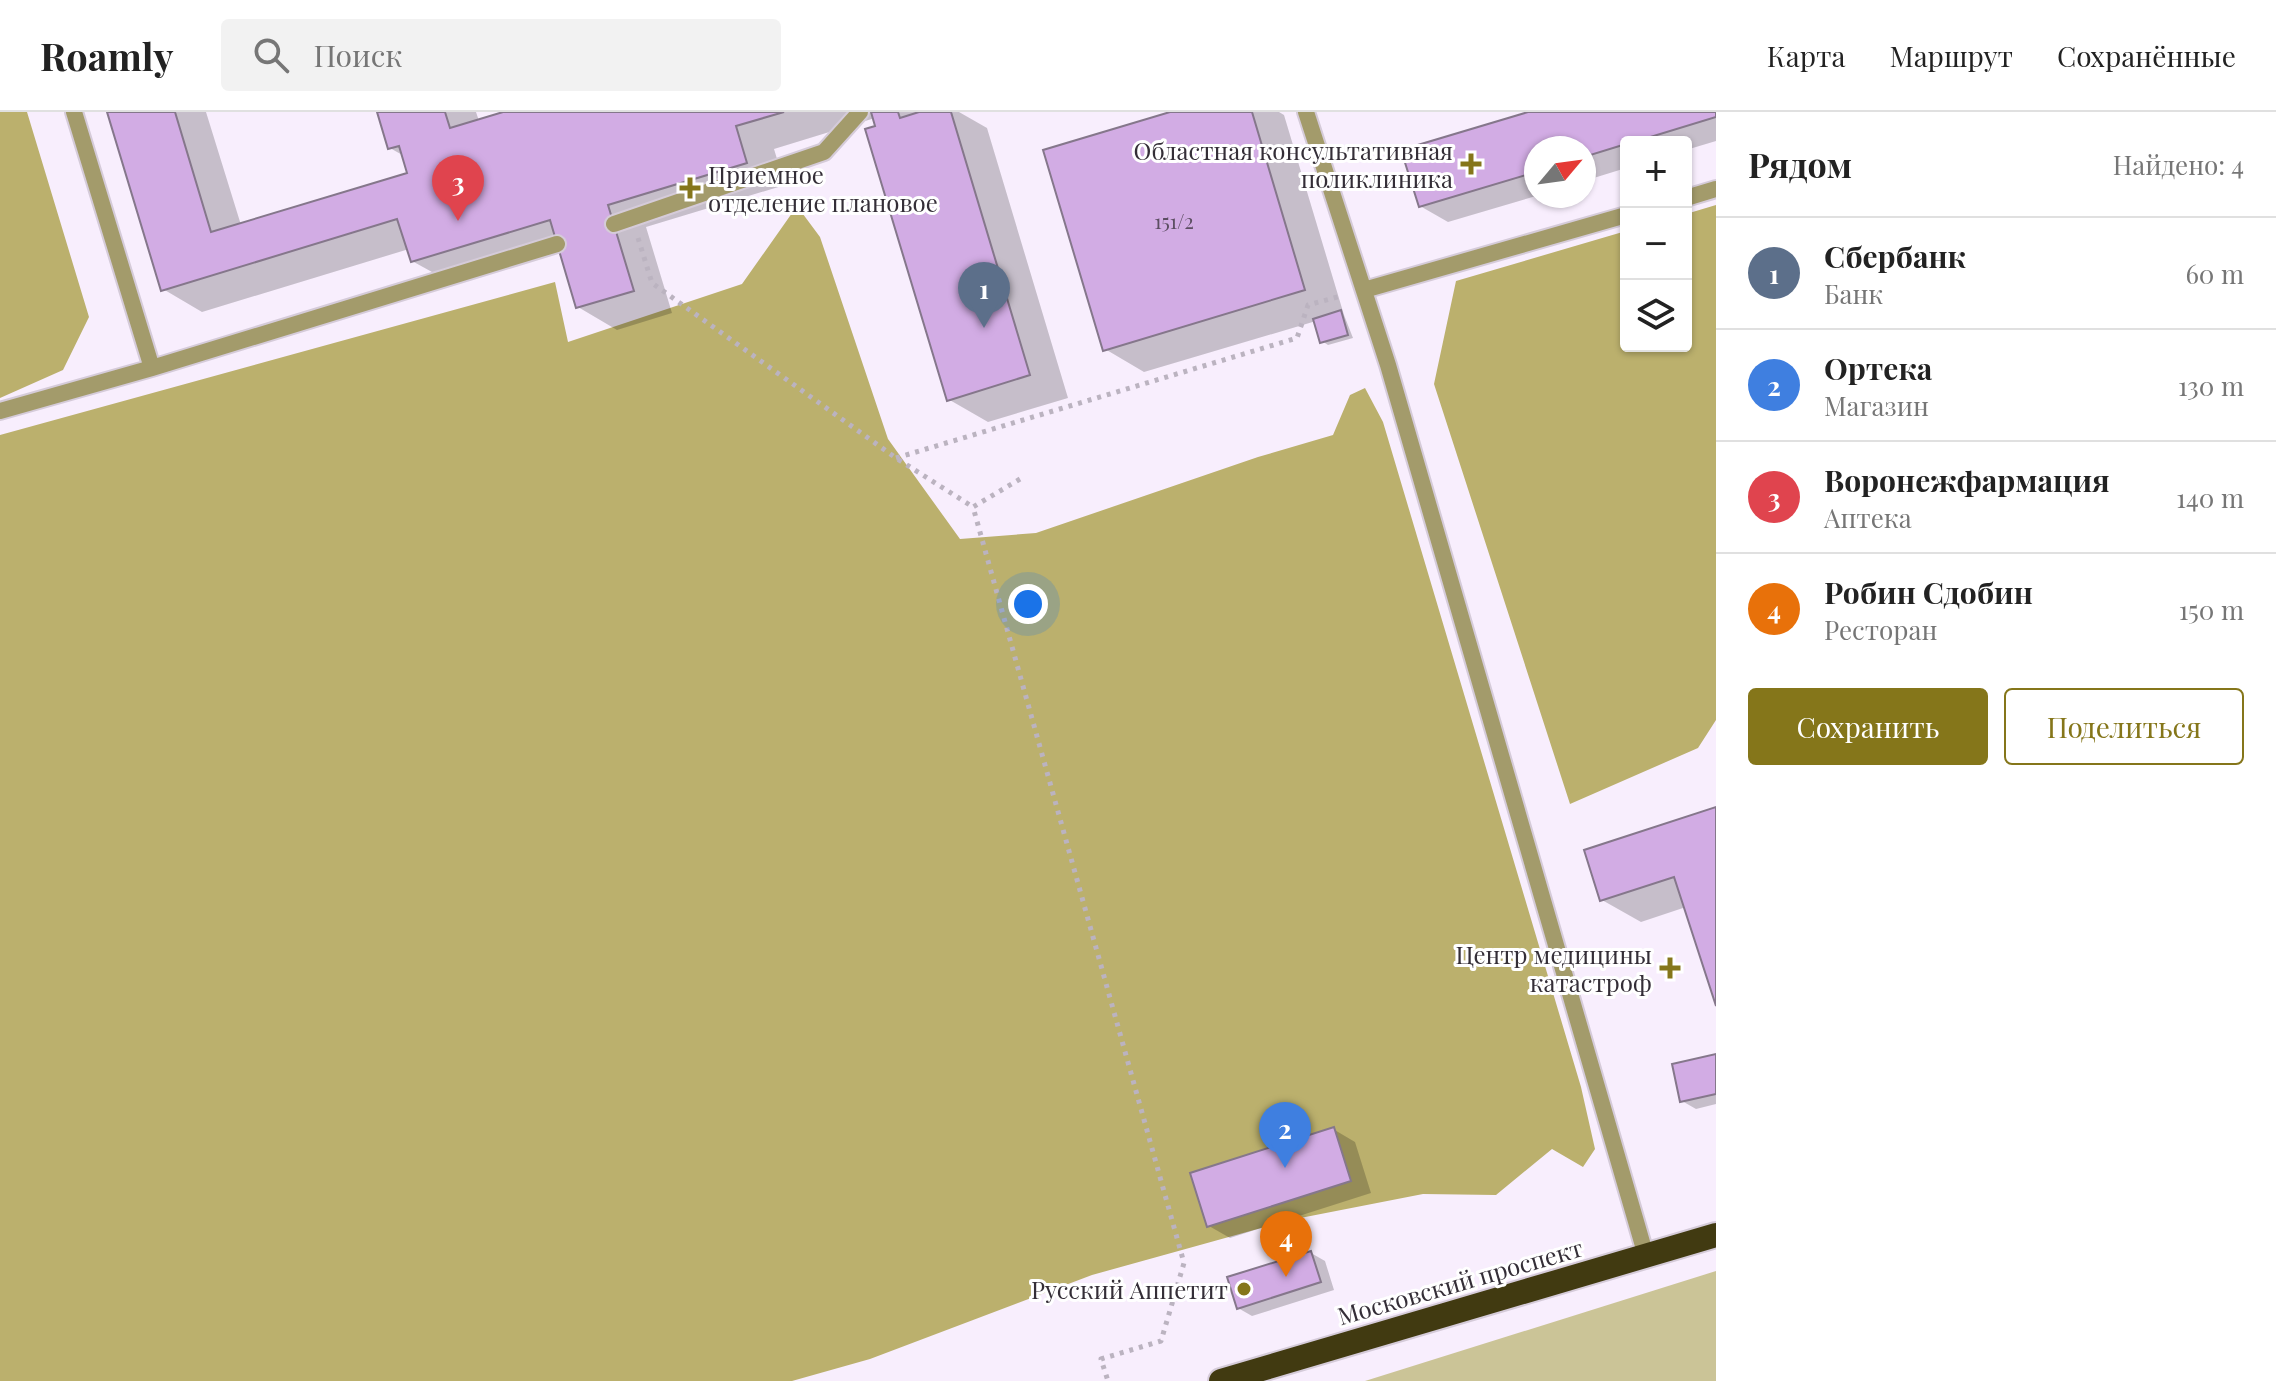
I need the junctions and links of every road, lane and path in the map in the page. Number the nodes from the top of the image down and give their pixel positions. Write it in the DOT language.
graph roads {
  1 [pos="74,112"];
  2 [pos="860,112"];
  3 [pos="1306,112"];
  4 [pos="1716,189"];
  5 [pos="1692,196"];
  6 [pos="1620,217"];
  7 [pos="631,218"];
  8 [pos="614,224"];
  9 [pos="557,244"];
  10 [pos="1364,290"];
  11 [pos="152,368"];
  12 [pos="0,411"];
  13 [pos="896,458"];
  14 [pos="1020,479"];
  15 [pos="973,507"];
  16 [pos="1716,1235"];
  17 [pos="1646,1256"];
  18 [pos="1108,1381"];
  19 [pos="1221,1381"];
  1 -- 11 [label="lane"];
  2 -- 7 [label="lane"];
  3 -- 10 [label="lane"];
  4 -- 5 [label="lane"];
  6 -- 10 [label="lane"];
  7 -- 8 [label="lane"];
  7 -- 13 [label="path"];
  9 -- 11 [label="lane"];
  10 -- 13 [label="path"];
  10 -- 17 [label="lane"];
  11 -- 12 [label="lane"];
  13 -- 15 [label="path"];
  14 -- 15 [label="path"];
  15 -- 18 [label="path"];
  16 -- 17 [label="highway, Московский проспект"];
  17 -- 19 [label="highway, Московский проспект"];
}
